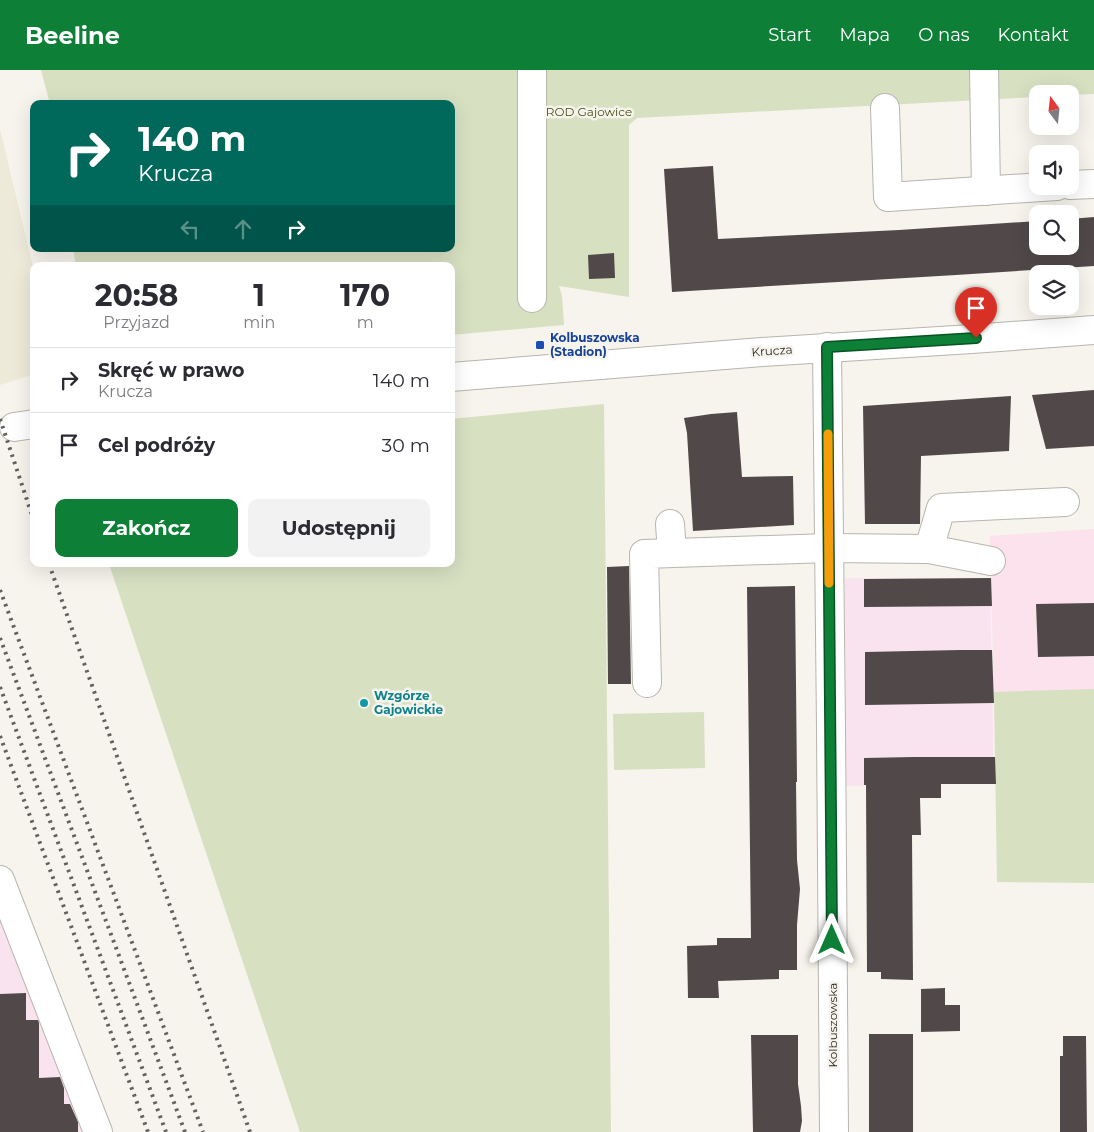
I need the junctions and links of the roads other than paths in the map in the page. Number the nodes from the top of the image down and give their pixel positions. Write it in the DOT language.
graph roads {
  1 [pos="532,70"];
  2 [pos="984,70"];
  3 [pos="885,108"];
  4 [pos="1094,184"];
  5 [pos="1079,185"];
  6 [pos="1029,188"];
  7 [pos="986,191"];
  8 [pos="532,298"];
  9 [pos="1094,330"];
  10 [pos="827,347"];
  11 [pos="455,377"];
  12 [pos="1065,502"];
  13 [pos="670,524"];
  14 [pos="829,548"];
  15 [pos="929,549"];
  16 [pos="672,553"];
  17 [pos="991,561"];
  18 [pos="647,683"];
  19 [pos="0,880"];
  20 [pos="98,1132"];
  21 [pos="834,1132"];
  1 -- 8 [label="street"];
  2 -- 7 [label="street"];
  3 -- 7 [label="street"];
  4 -- 5 [label="street"];
  6 -- 7 [label="street"];
  9 -- 10 [label="street, Krucza"];
  10 -- 11 [label="street, Krucza"];
  10 -- 14 [label="street, Kolbuszowska"];
  12 -- 15 [label="street"];
  13 -- 16 [label="street"];
  14 -- 15 [label="street"];
  14 -- 16 [label="street"];
  14 -- 21 [label="street, Kolbuszowska"];
  15 -- 17 [label="street"];
  16 -- 18 [label="street"];
  19 -- 20 [label="street"];
}
